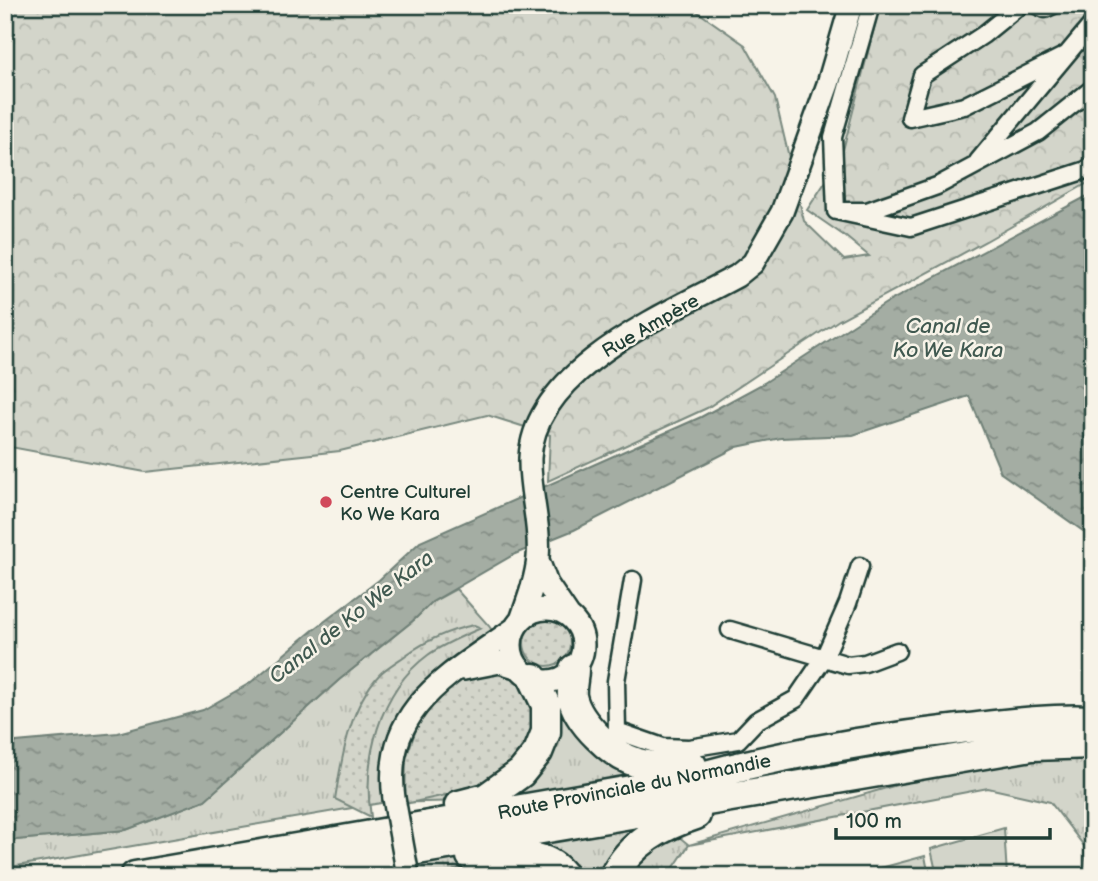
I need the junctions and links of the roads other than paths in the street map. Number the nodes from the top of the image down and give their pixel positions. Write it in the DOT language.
graph roads {
  1 [pos="871,5"];
  2 [pos="1020,5"];
  3 [pos="1036,5"];
  4 [pos="1054,5"];
  5 [pos="847,8"];
  6 [pos="1093,23"];
  7 [pos="1066,55"];
  8 [pos="1093,88"];
  9 [pos="1093,165"];
  10 [pos="973,167"];
  11 [pos="836,211"];
  12 [pos="538,553"];
  13 [pos="860,566"];
  14 [pos="633,580"];
  15 [pos="568,615"];
  16 [pos="518,624"];
  17 [pos="730,630"];
  18 [pos="897,651"];
  19 [pos="824,657"];
  20 [pos="574,669"];
  21 [pos="452,673"];
  22 [pos="526,673"];
  23 [pos="1093,720"];
  24 [pos="615,740"];
  25 [pos="1093,744"];
  26 [pos="741,765"];
  27 [pos="772,790"];
  28 [pos="363,847"];
  29 [pos="135,876"];
  30 [pos="264,876"];
  31 [pos="408,876"];
  32 [pos="564,876"];
  33 [pos="614,876"];
  1 -- 11 [label="street"];
  2 -- 7 [label="street"];
  3 -- 4 [label="street"];
  5 -- 12 [label="main road, Rue Ampère"];
  6 -- 7 [label="street"];
  7 -- 10 [label="street"];
  8 -- 10 [label="street"];
  9 -- 11 [label="street"];
  10 -- 11 [label="street"];
  12 -- 15 [label="main road"];
  12 -- 16 [label="main road"];
  13 -- 19 [label="street"];
  14 -- 24 [label="street"];
  15 -- 16 [label="main road"];
  15 -- 20 [label="main road"];
  16 -- 21 [label="main road"];
  16 -- 22 [label="main road"];
  17 -- 19 [label="street"];
  18 -- 19 [label="street"];
  19 -- 24 [label="street"];
  20 -- 22 [label="main road"];
  20 -- 24 [label="highway"];
  21 -- 22 [label="main road"];
  21 -- 31 [label="main road, bridge"];
  22 -- 28 [label="highway"];
  23 -- 26 [label="highway, Route Provinciale du Normandie"];
  24 -- 26 [label="highway"];
  25 -- 27 [label="highway, Route Provinciale du Normandie"];
  26 -- 28 [label="highway, Route Provinciale du Normandie"];
  27 -- 28 [label="highway, Route Provinciale du Normandie"];
  27 -- 33 [label="highway"];
  28 -- 29 [label="highway, Route Provinciale du Normandie"];
  28 -- 30 [label="highway, Route Provinciale du Normandie"];
  28 -- 32 [label="highway"];
}
